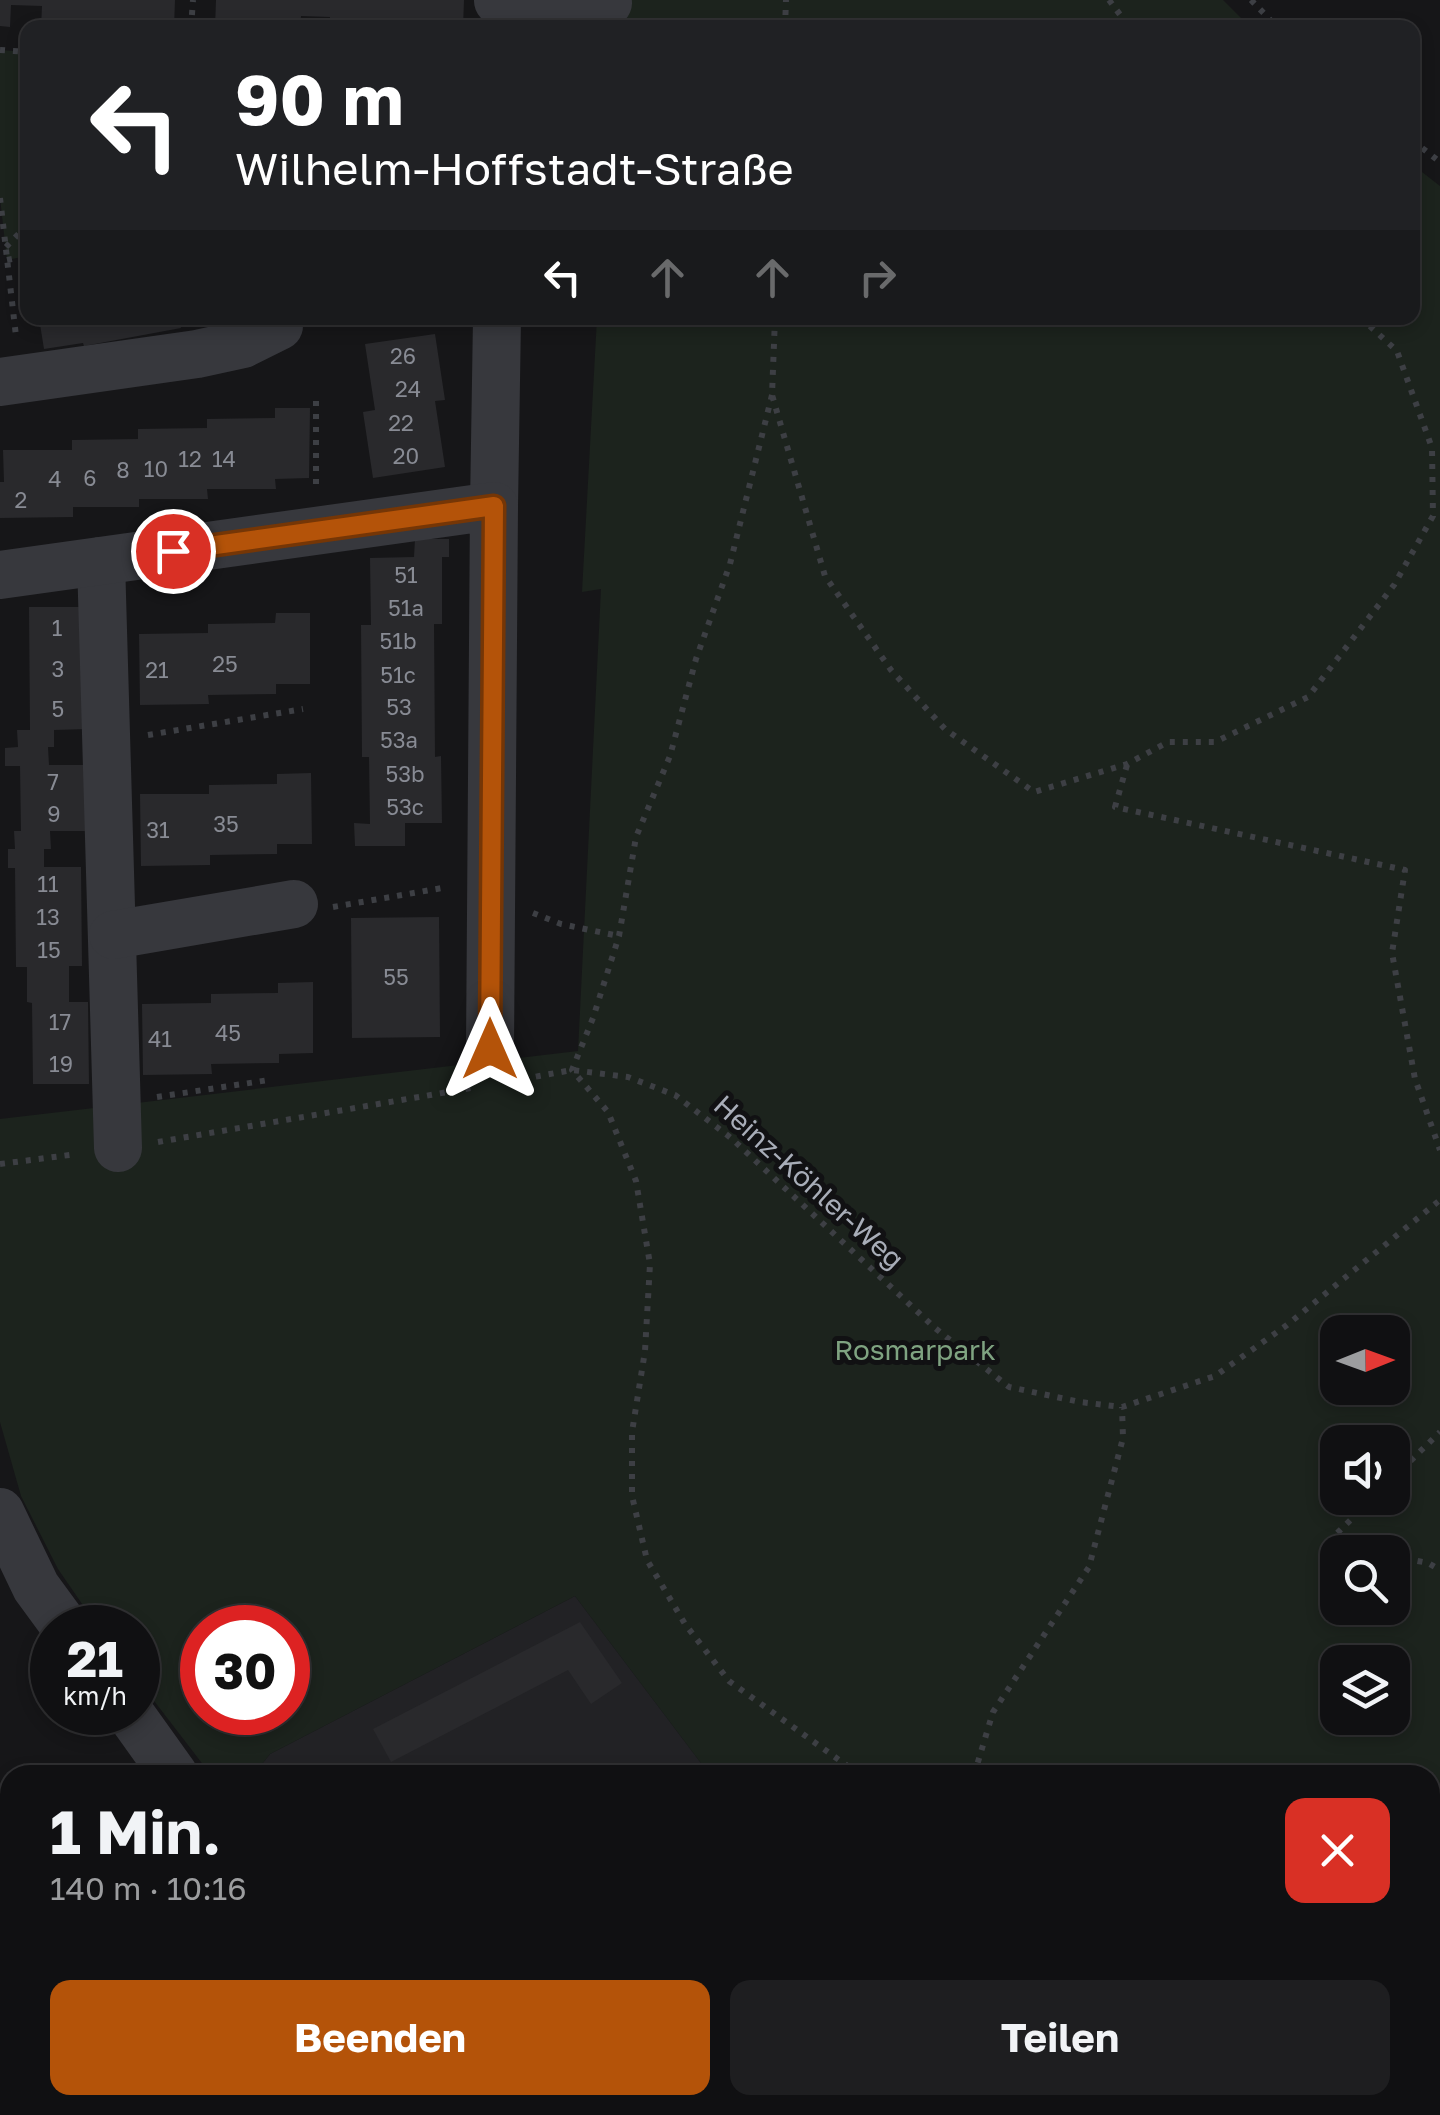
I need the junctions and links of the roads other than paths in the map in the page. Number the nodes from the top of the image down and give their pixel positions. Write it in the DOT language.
graph roads {
  1 [pos="498,0"];
  2 [pos="608,3"];
  3 [pos="498,325"];
  4 [pos="279,326"];
  5 [pos="10,381"];
  6 [pos="494,506"];
  7 [pos="101,561"];
  8 [pos="0,575"];
  9 [pos="294,904"];
  10 [pos="113,935"];
  11 [pos="495,1072"];
  12 [pos="117,1126"];
  13 [pos="0,1512"];
  14 [pos="50,1605"];
  15 [pos="145,1735"];
  16 [pos="167,1765"];
  1 -- 2 [label="street"];
  3 -- 6 [label="street"];
  4 -- 5 [label="street"];
  6 -- 7 [label="street"];
  6 -- 11 [label="street"];
  7 -- 8 [label="street"];
  7 -- 10 [label="street"];
  9 -- 10 [label="street"];
  10 -- 12 [label="street"];
  13 -- 14 [label="street"];
  15 -- 16 [label="street"];
}
